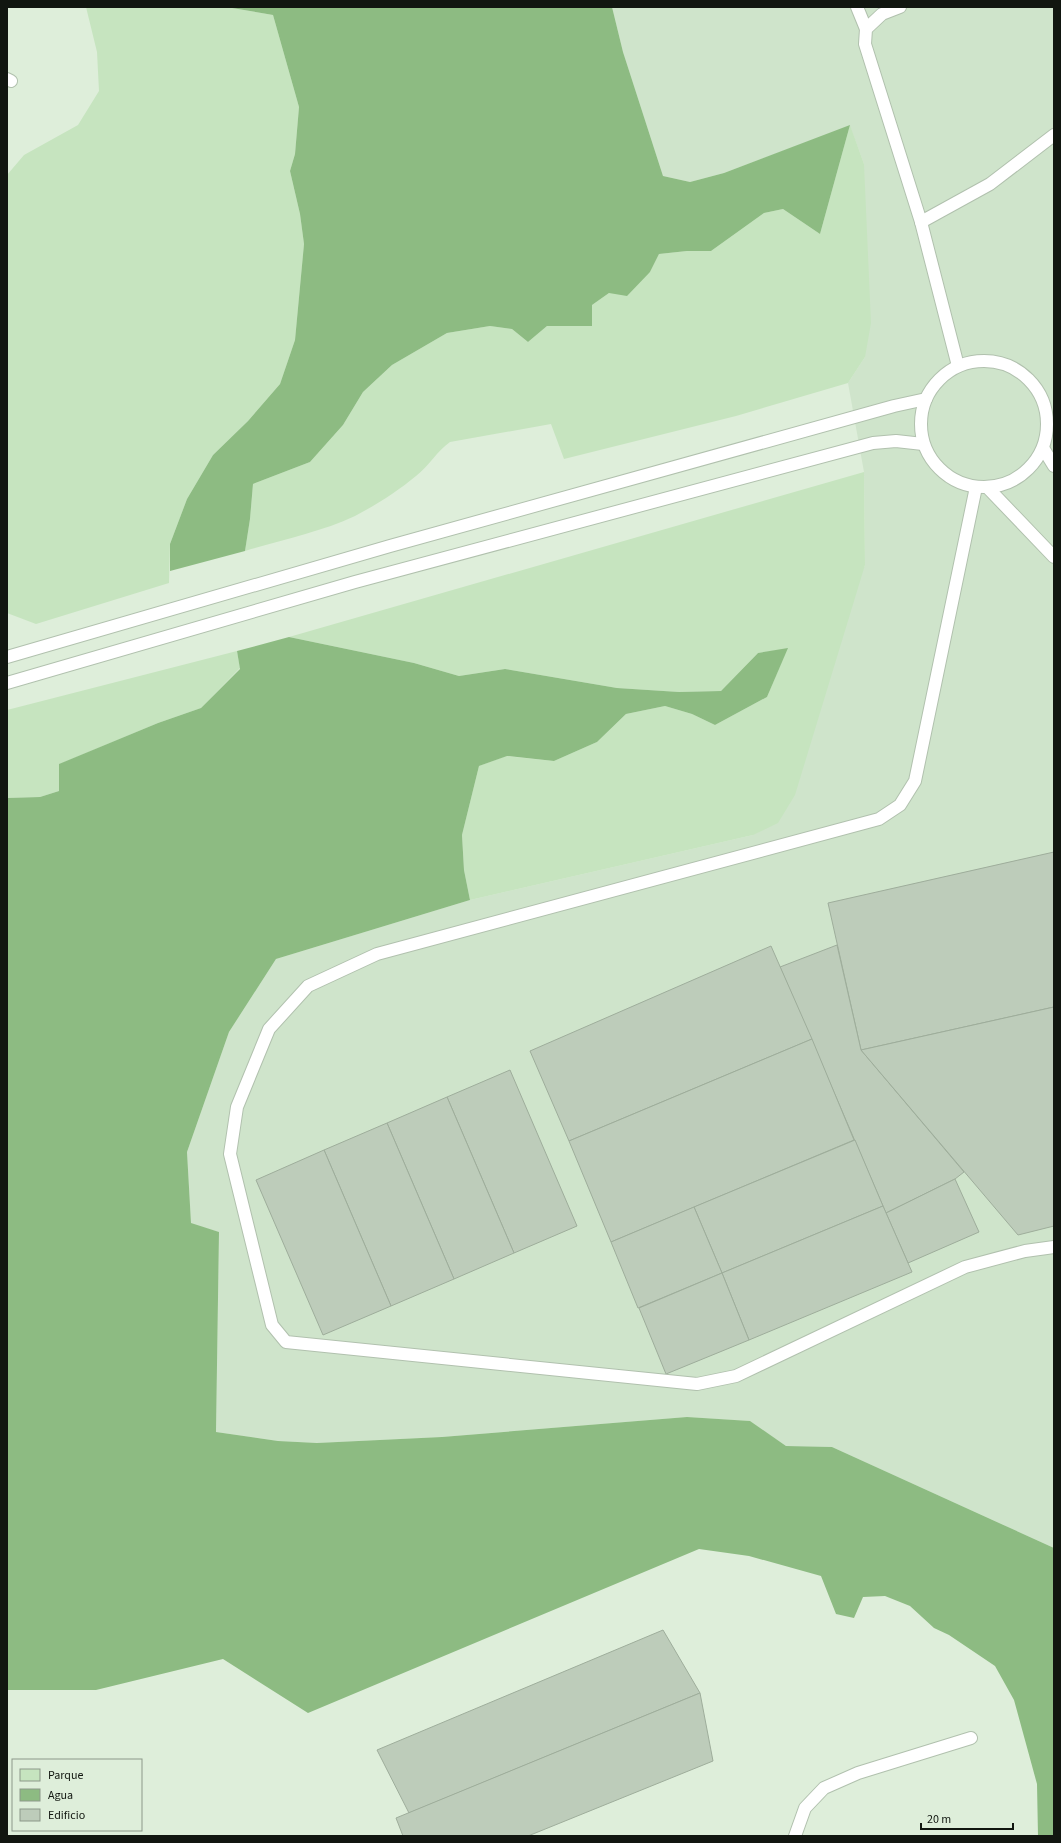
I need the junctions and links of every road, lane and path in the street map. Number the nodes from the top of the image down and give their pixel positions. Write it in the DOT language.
graph roads {
  1 [pos="857,7"];
  2 [pos="900,7"];
  3 [pos="866,29"];
  4 [pos="1054,135"];
  5 [pos="921,222"];
  6 [pos="958,366"];
  7 [pos="926,400"];
  8 [pos="1051,436"];
  9 [pos="924,444"];
  10 [pos="1043,448"];
  11 [pos="1054,466"];
  12 [pos="982,487"];
  13 [pos="1054,557"];
  14 [pos="7,657"];
  15 [pos="8,683"];
  16 [pos="1054,1247"];
  17 [pos="971,1738"];
  18 [pos="795,1836"];
  1 -- 3 [label="lane"];
  2 -- 3 [label="lane"];
  3 -- 5 [label="lane"];
  4 -- 5 [label="lane"];
  5 -- 6 [label="lane"];
  6 -- 7 [label="lane"];
  6 -- 8 [label="lane"];
  7 -- 9 [label="lane"];
  7 -- 14 [label="lane"];
  8 -- 10 [label="lane"];
  9 -- 12 [label="lane"];
  9 -- 15 [label="lane"];
  10 -- 11 [label="lane"];
  10 -- 12 [label="lane"];
  12 -- 13 [label="lane"];
  12 -- 16 [label="lane"];
  17 -- 18 [label="lane"];
}
